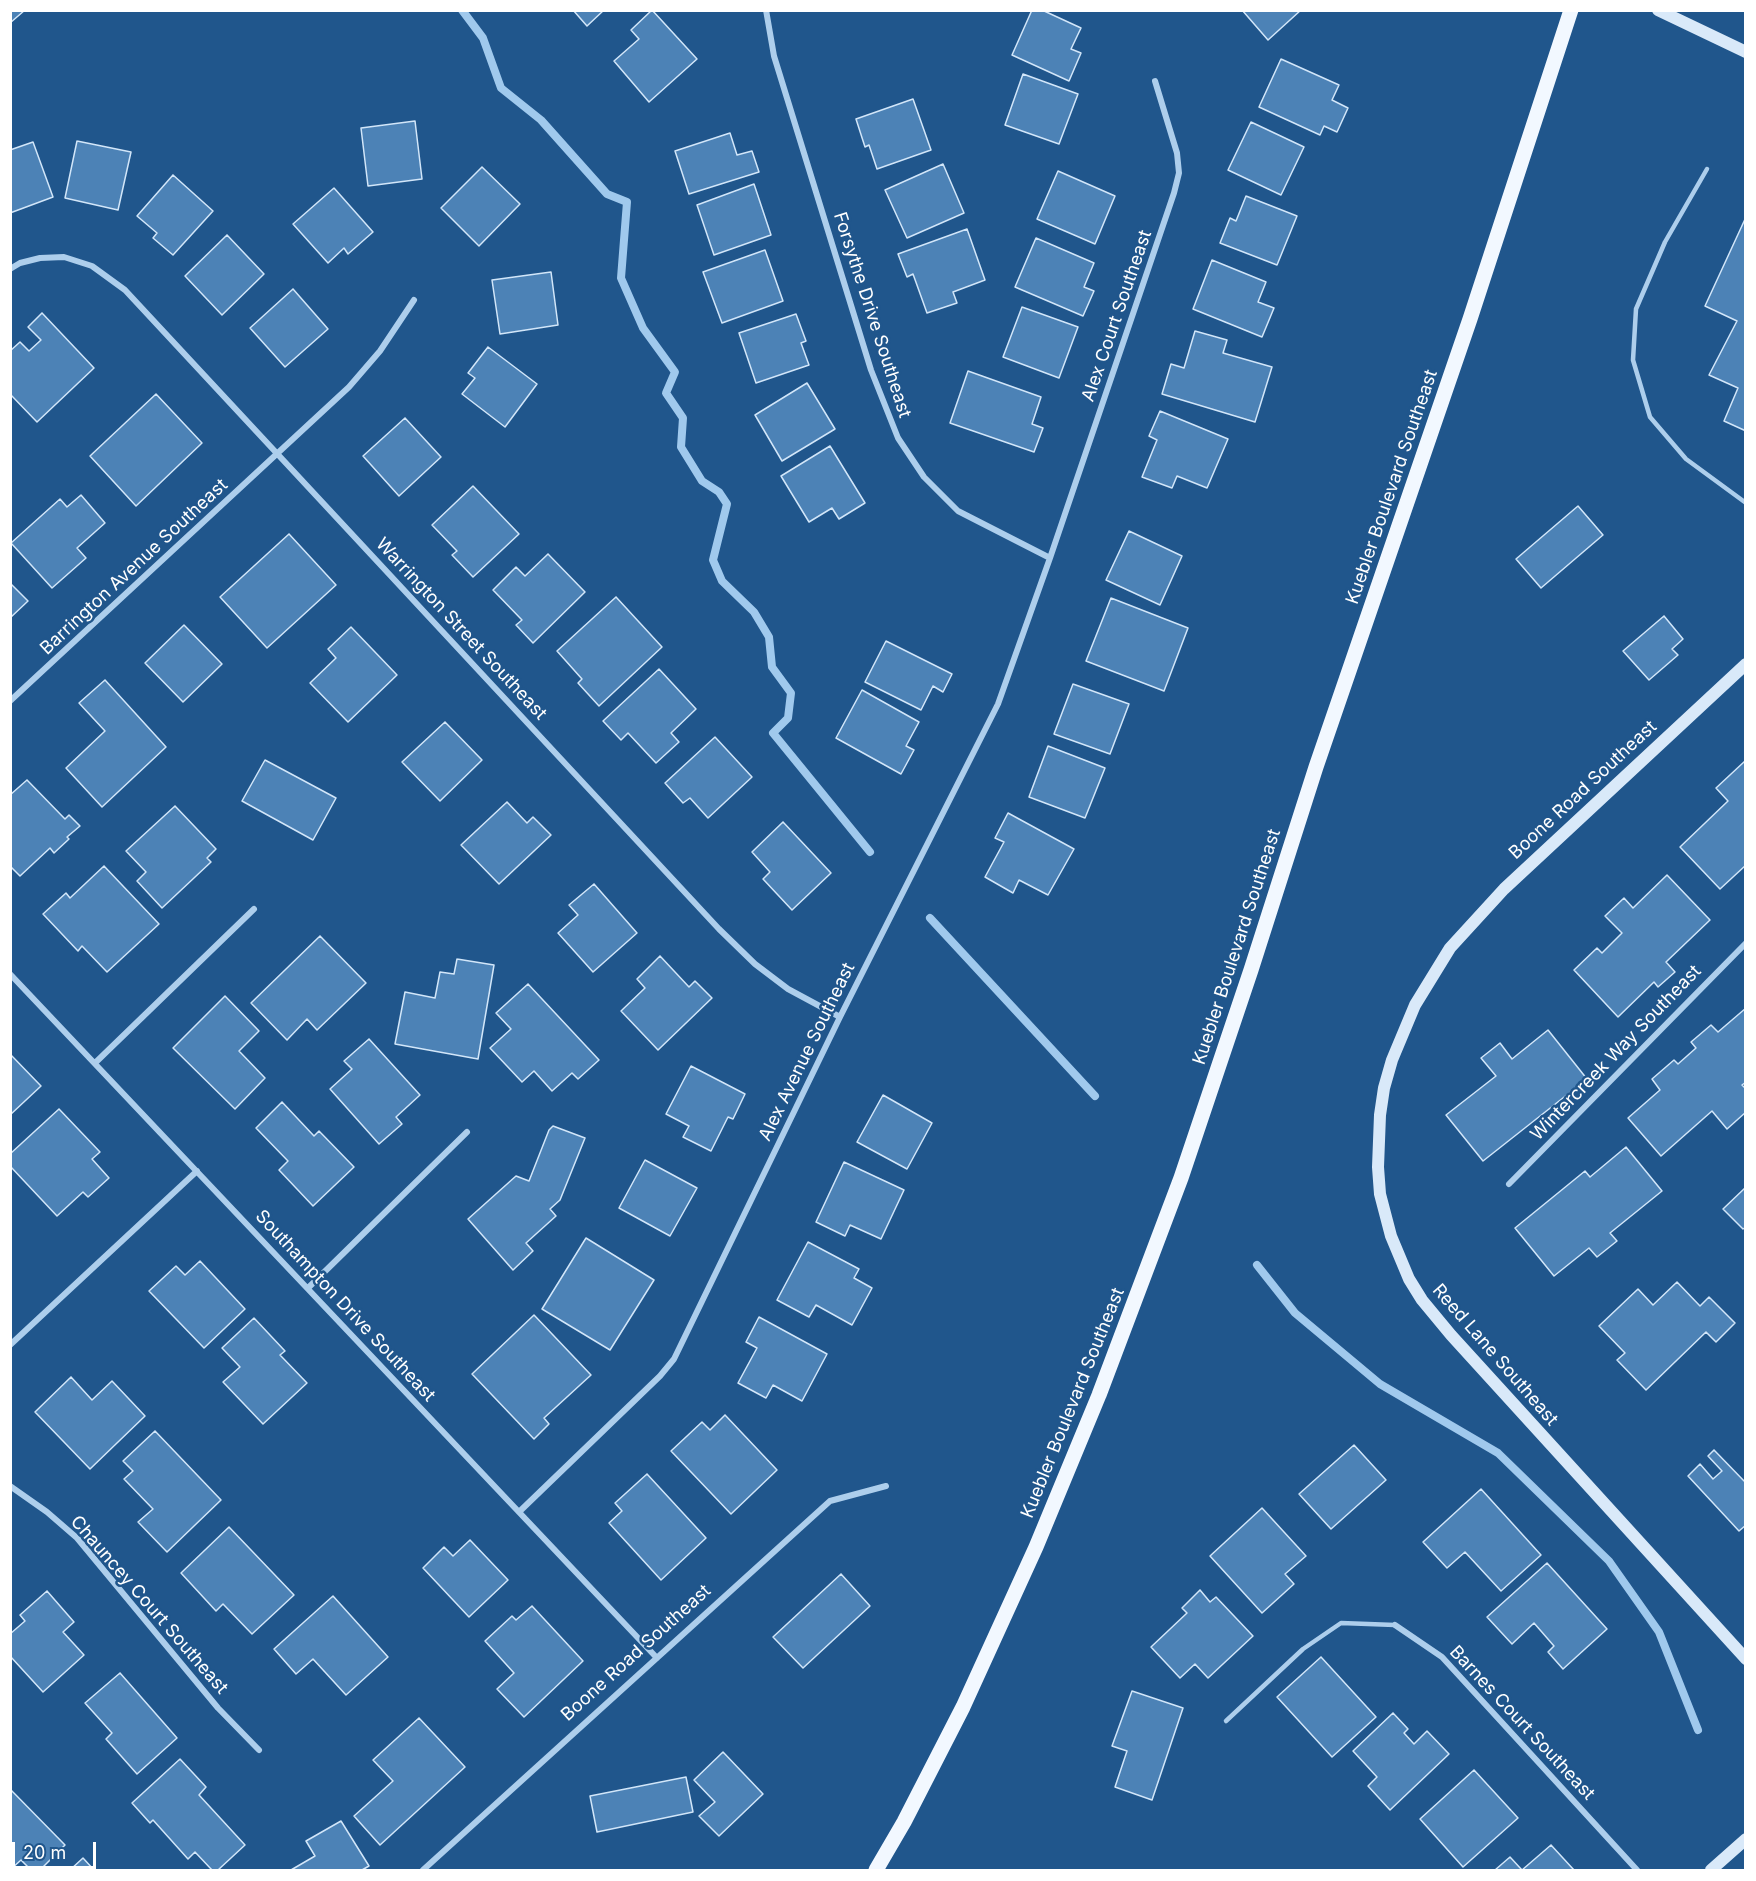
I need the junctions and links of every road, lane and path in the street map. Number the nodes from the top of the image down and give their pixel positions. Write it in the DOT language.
graph roads {
  1 [pos="766,10"];
  2 [pos="1571,10"];
  3 [pos="1658,10"];
  4 [pos="1746,52"];
  5 [pos="1155,81"];
  6 [pos="1707,169"];
  7 [pos="10,269"];
  8 [pos="414,300"];
  9 [pos="278,454"];
  10 [pos="1746,503"];
  11 [pos="1050,558"];
  12 [pos="1746,664"];
  13 [pos="10,701"];
  14 [pos="254,909"];
  15 [pos="1746,943"];
  16 [pos="1450,948"];
  17 [pos="10,974"];
  18 [pos="840,1017"];
  19 [pos="95,1063"];
  20 [pos="466,1132"];
  21 [pos="197,1171"];
  22 [pos="1509,1184"];
  23 [pos="308,1288"];
  24 [pos="10,1345"];
  25 [pos="10,1486"];
  26 [pos="886,1486"];
  27 [pos="519,1512"];
  28 [pos="1395,1625"];
  29 [pos="657,1658"];
  30 [pos="1746,1659"];
  31 [pos="1226,1721"];
  32 [pos="259,1750"];
  33 [pos="1746,1839"];
  34 [pos="423,1870"];
  35 [pos="876,1870"];
  36 [pos="1637,1870"];
  37 [pos="1711,1870"];
  1 -- 11 [label="street, Forsythe Drive Southeast"];
  2 -- 35 [label="main road, Kuebler Boulevard Southeast"];
  3 -- 4 [label="street"];
  5 -- 11 [label="street, Alex Court Southeast"];
  6 -- 10 [label="lane"];
  7 -- 9 [label="street, Warrington Street Southeast"];
  8 -- 9 [label="street, Barrington Avenue Southeast"];
  9 -- 13 [label="street, Barrington Avenue Southeast"];
  9 -- 18 [label="street, Warrington Street Southeast"];
  11 -- 18 [label="street, Alex Avenue Southeast"];
  12 -- 16 [label="street, Boone Road Southeast"];
  14 -- 19 [label="street"];
  15 -- 22 [label="street, Wintercreek Way Southeast"];
  16 -- 30 [label="street, Reed Lane Southeast"];
  17 -- 19 [label="street, Southampton Drive Southeast"];
  18 -- 27 [label="street, Alex Avenue Southeast"];
  19 -- 21 [label="street, Southampton Drive Southeast"];
  20 -- 23 [label="street"];
  21 -- 23 [label="street, Southampton Drive Southeast"];
  21 -- 24 [label="street"];
  23 -- 27 [label="street, Southampton Drive Southeast"];
  25 -- 32 [label="street, Chauncey Court Southeast"];
  26 -- 29 [label="street, Boone Road Southeast"];
  27 -- 29 [label="street, Southampton Drive Southeast"];
  28 -- 31 [label="lane, Barnes Court Southeast"];
  28 -- 36 [label="street, Barnes Court Southeast"];
  29 -- 34 [label="street, Boone Road Southeast"];
  33 -- 37 [label="street"];
}
